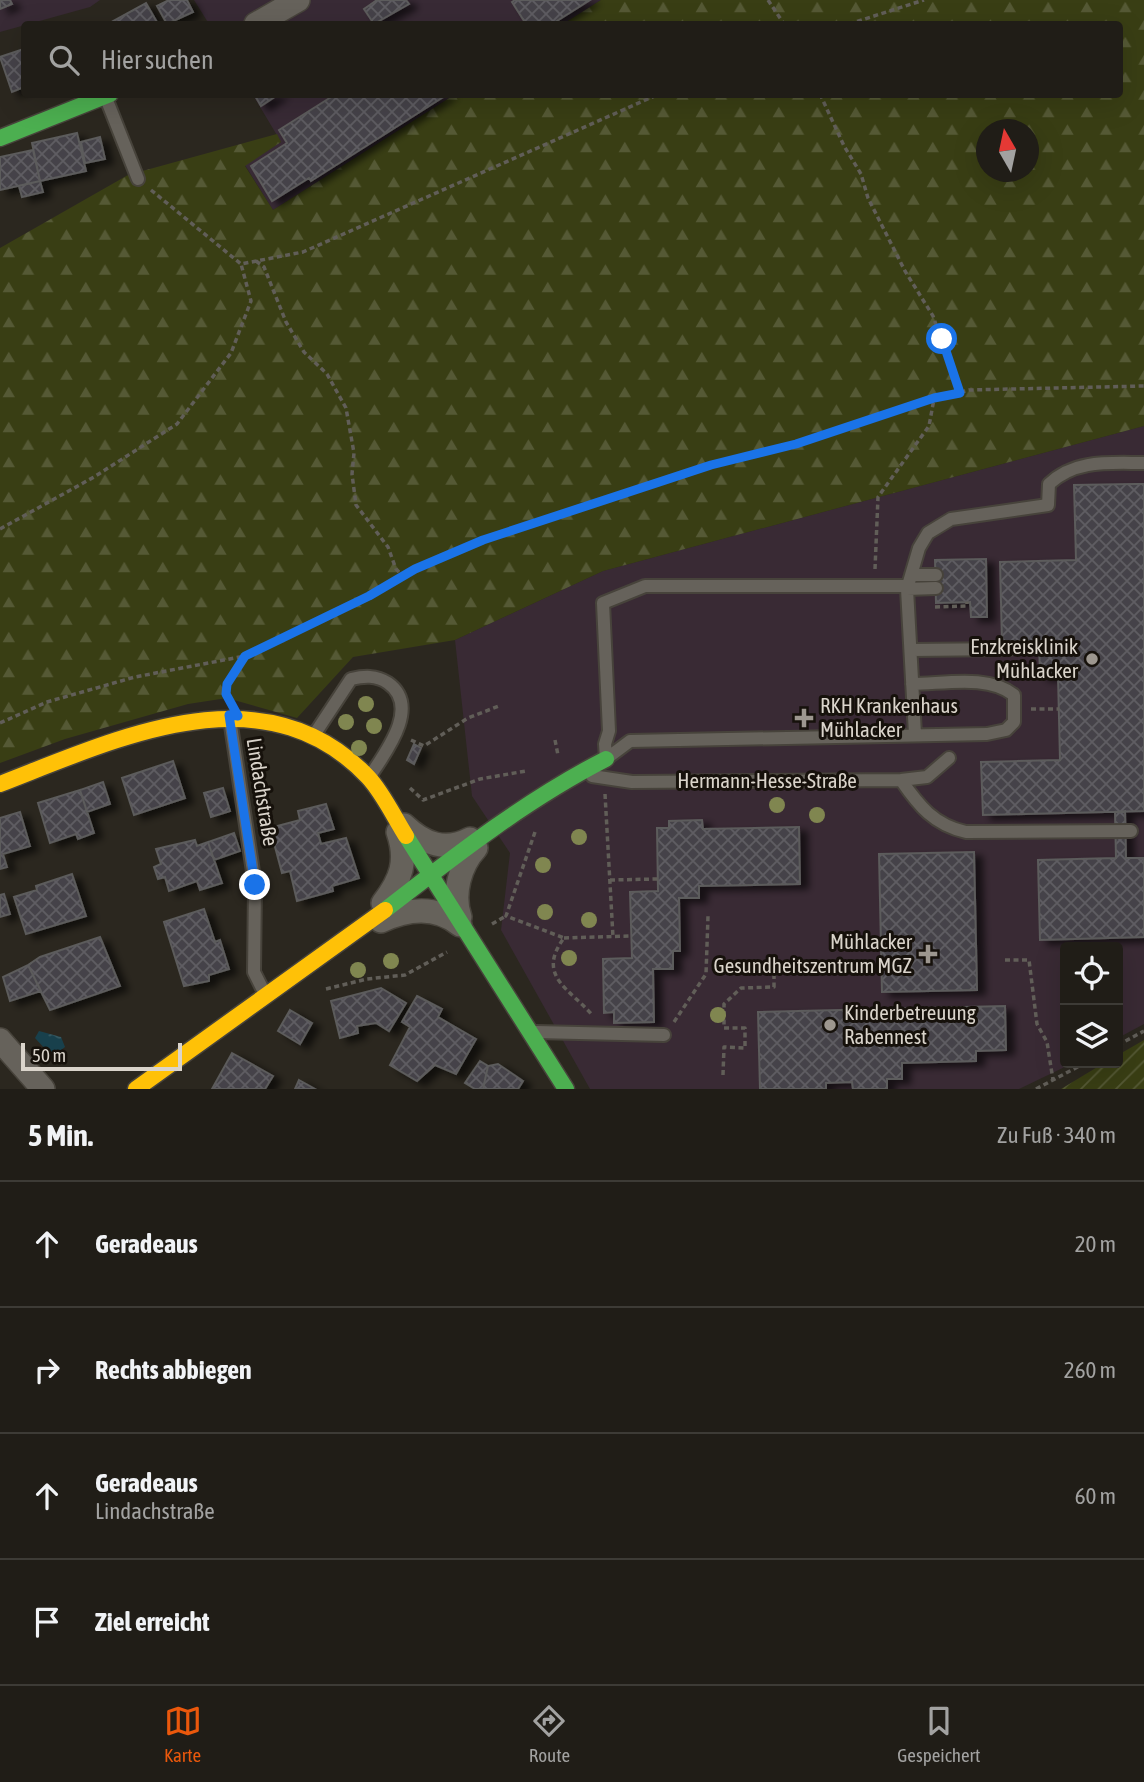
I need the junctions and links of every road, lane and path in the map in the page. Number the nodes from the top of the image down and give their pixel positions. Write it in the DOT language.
graph roads {
  1 [pos="298,0"];
  2 [pos="768,0"];
  3 [pos="924,0"];
  4 [pos="261,21"];
  5 [pos="782,21"];
  6 [pos="858,21"];
  7 [pos="100,98"];
  8 [pos="108,98"];
  9 [pos="650,98"];
  10 [pos="822,98"];
  11 [pos="0,138"];
  12 [pos="138,179"];
  13 [pos="256,261"];
  14 [pos="241,264"];
  15 [pos="1144,386"];
  16 [pos="960,393"];
  17 [pos="934,398"];
  18 [pos="1144,463"];
  19 [pos="0,529"];
  20 [pos="936,575"];
  21 [pos="403,576"];
  22 [pos="908,583"];
  23 [pos="874,585"];
  24 [pos="936,588"];
  25 [pos="1010,649"];
  26 [pos="911,650"];
  27 [pos="245,656"];
  28 [pos="912,684"];
  29 [pos="499,706"];
  30 [pos="1015,709"];
  31 [pos="1059,709"];
  32 [pos="234,715"];
  33 [pos="0,723"];
  34 [pos="395,732"];
  35 [pos="915,734"];
  36 [pos="312,738"];
  37 [pos="949,758"];
  38 [pos="606,759"];
  39 [pos="533,770"];
  40 [pos="578,774"];
  41 [pos="369,778"];
  42 [pos="604,778"];
  43 [pos="901,780"];
  44 [pos="0,784"];
  45 [pos="423,800"];
  46 [pos="526,805"];
  47 [pos="389,810"];
  48 [pos="495,826"];
  49 [pos="1131,831"];
  50 [pos="431,877"];
  51 [pos="658,879"];
  52 [pos="610,880"];
  53 [pos="506,916"];
  54 [pos="708,916"];
  55 [pos="355,933"];
  56 [pos="467,934"];
  57 [pos="631,936"];
  58 [pos="613,937"];
  59 [pos="564,938"];
  60 [pos="774,958"];
  61 [pos="1005,960"];
  62 [pos="314,993"];
  63 [pos="267,998"];
  64 [pos="1144,1031"];
  65 [pos="532,1032"];
  66 [pos="600,1034"];
  67 [pos="664,1035"];
  68 [pos="0,1040"];
  69 [pos="1123,1042"];
  70 [pos="1076,1068"];
  71 [pos="723,1075"];
  72 [pos="1053,1080"];
  73 [pos="153,1085"];
  74 [pos="43,1089"];
  75 [pos="566,1089"];
  76 [pos="1036,1089"];
  1 -- 4 [label="street"];
  2 -- 5 [label="path"];
  3 -- 6 [label="path"];
  7 -- 11 [label="street"];
  8 -- 12 [label="lane"];
  9 -- 13 [label="path"];
  10 -- 16 [label="path"];
  12 -- 14 [label="path"];
  13 -- 14 [label="path"];
  13 -- 21 [label="path"];
  14 -- 19 [label="path"];
  15 -- 16 [label="path"];
  16 -- 17 [label="path"];
  17 -- 21 [label="path"];
  17 -- 23 [label="path"];
  18 -- 22 [label="lane"];
  20 -- 22 [label="lane"];
  21 -- 27 [label="path"];
  22 -- 23 [label="lane"];
  22 -- 24 [label="lane"];
  22 -- 26 [label="lane"];
  23 -- 38 [label="lane"];
  25 -- 26 [label="lane"];
  26 -- 28 [label="lane"];
  27 -- 32 [label="path"];
  27 -- 33 [label="path"];
  28 -- 30 [label="lane"];
  28 -- 35 [label="lane"];
  29 -- 34 [label="path"];
  30 -- 31 [label="path"];
  30 -- 35 [label="lane"];
  32 -- 36 [label="street, Lindachstraße"];
  32 -- 44 [label="street, Lindachstraße"];
  32 -- 63 [label="lane, Lindachstraße"];
  34 -- 36 [label="lane"];
  34 -- 41 [label="lane"];
  35 -- 38 [label="lane"];
  36 -- 41 [label="street, Lindachstraße"];
  37 -- 43 [label="lane, Hermann-Hesse-Straße"];
  38 -- 40 [label="street"];
  39 -- 45 [label="path"];
  40 -- 42 [label="lane, Hermann-Hesse-Straße"];
  40 -- 46 [label="street"];
  41 -- 47 [label="street, Lindachstraße"];
  42 -- 43 [label="lane, Hermann-Hesse-Straße"];
  42 -- 52 [label="path"];
  43 -- 49 [label="lane"];
  46 -- 48 [label="street"];
  46 -- 53 [label="path"];
  47 -- 48 [label="street"];
  47 -- 50 [label="street, Lindachstraße"];
  47 -- 55 [label="street"];
  48 -- 50 [label="street"];
  48 -- 56 [label="street"];
  50 -- 55 [label="street"];
  50 -- 56 [label="street"];
  51 -- 52 [label="path"];
  52 -- 58 [label="path"];
  53 -- 56 [label="path"];
  53 -- 59 [label="path"];
  54 -- 67 [label="path"];
  55 -- 56 [label="street"];
  55 -- 63 [label="street"];
  56 -- 62 [label="path"];
  56 -- 65 [label="street"];
  57 -- 58 [label="path"];
  58 -- 59 [label="path"];
  59 -- 66 [label="path"];
  60 -- 71 [label="path"];
  61 -- 72 [label="path"];
  63 -- 73 [label="street"];
  64 -- 69 [label="path"];
  65 -- 66 [label="lane"];
  65 -- 75 [label="street"];
  66 -- 67 [label="lane"];
  68 -- 74 [label="street"];
  70 -- 72 [label="path"];
  72 -- 76 [label="path"];
}
